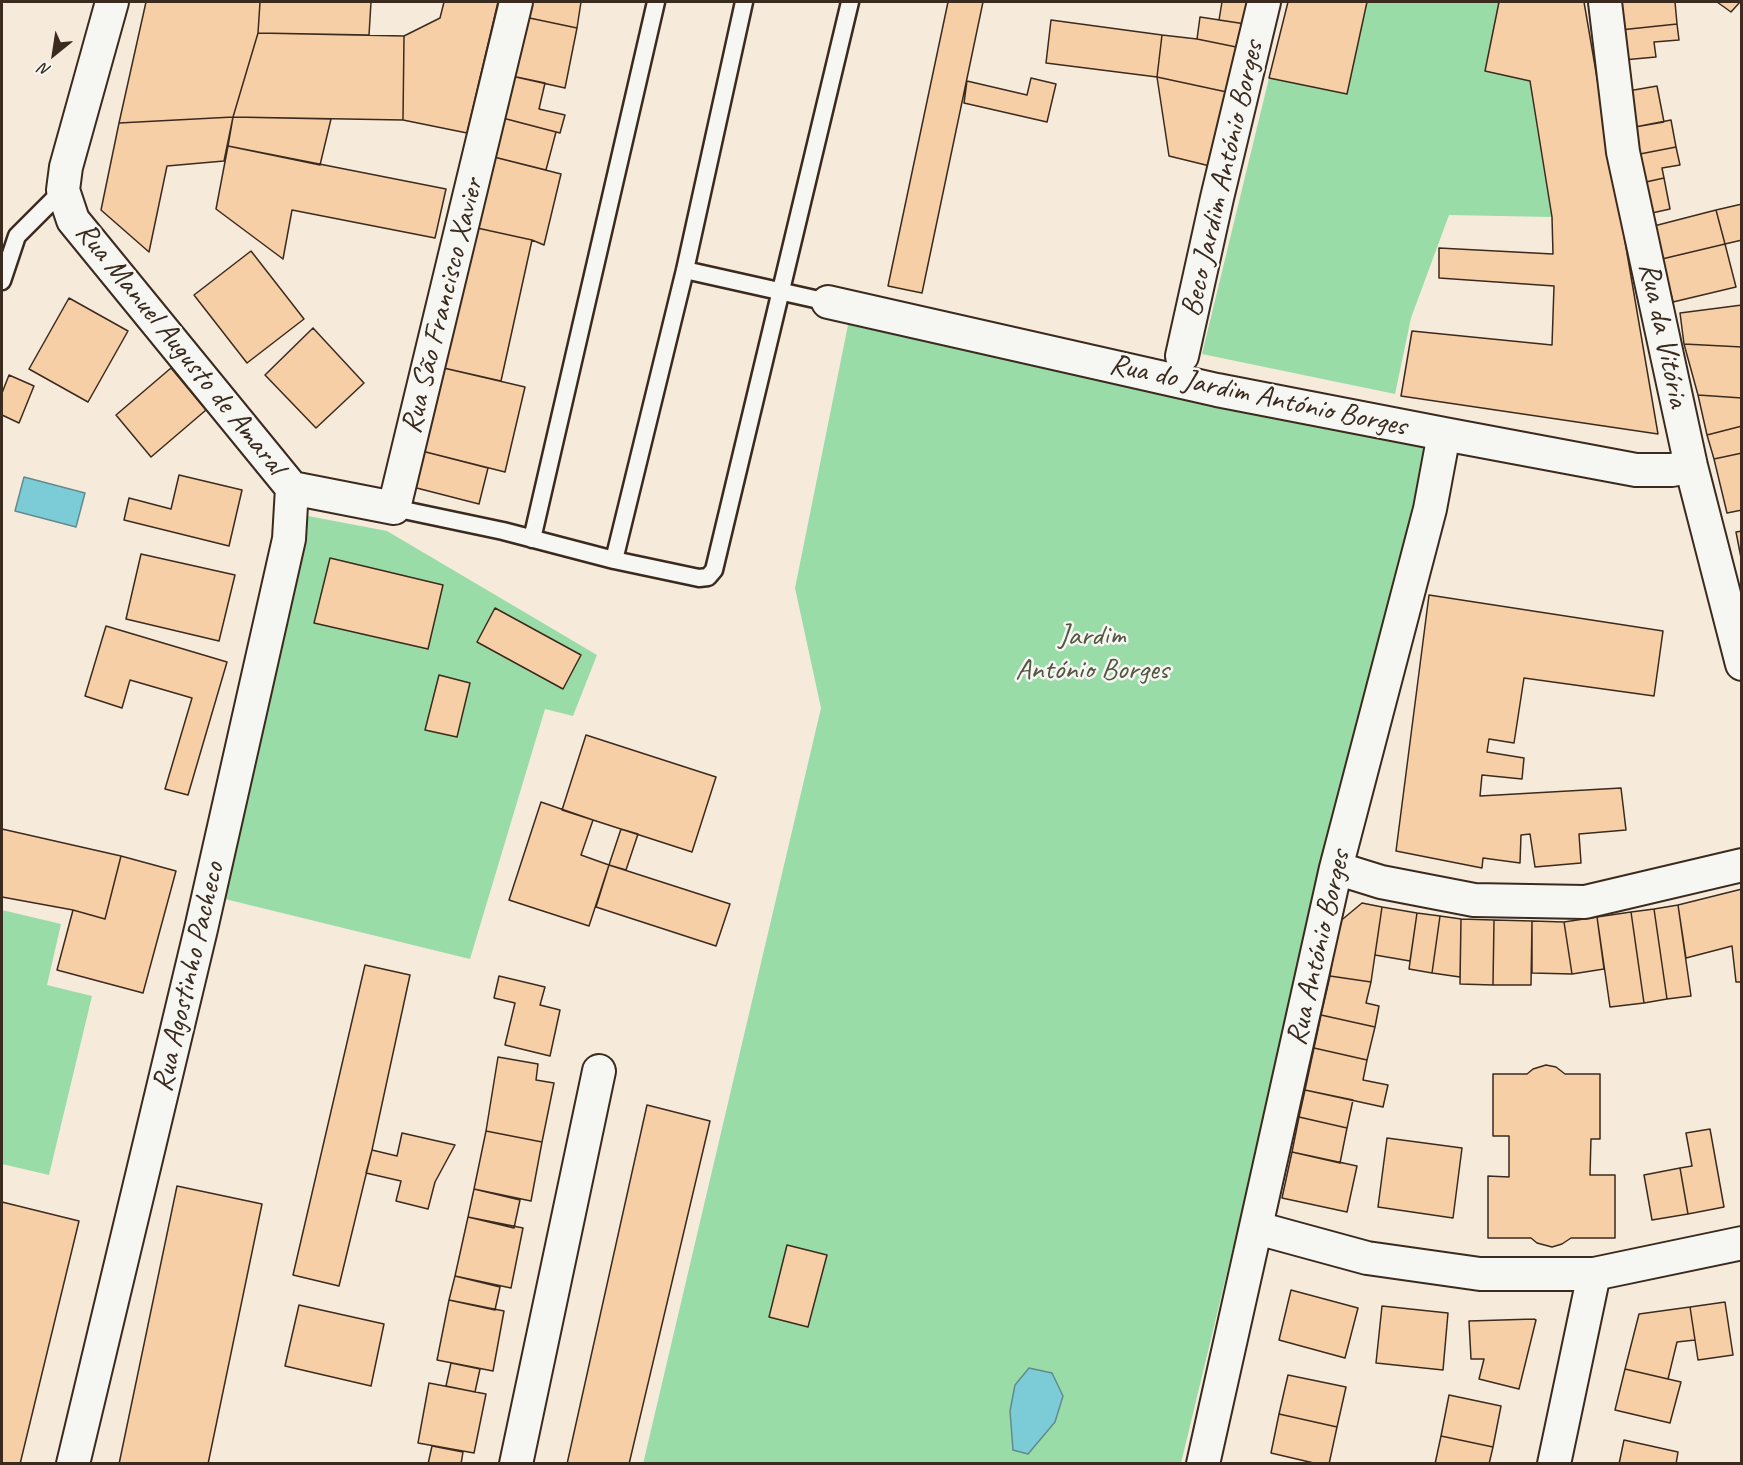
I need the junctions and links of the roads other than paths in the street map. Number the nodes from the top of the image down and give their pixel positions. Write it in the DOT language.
graph roads {
  1 [pos="112,2"];
  2 [pos="516,2"];
  3 [pos="656,2"];
  4 [pos="744,2"];
  5 [pos="850,2"];
  6 [pos="1264,2"];
  7 [pos="1605,2"];
  8 [pos="63,190"];
  9 [pos="5,257"];
  10 [pos="685,270"];
  11 [pos="2,281"];
  12 [pos="781,292"];
  13 [pos="828,302"];
  14 [pos="1182,356"];
  15 [pos="1444,434"];
  16 [pos="1691,466"];
  17 [pos="292,488"];
  18 [pos="393,508"];
  19 [pos="532,539"];
  20 [pos="614,560"];
  21 [pos="1742,664"];
  22 [pos="1742,865"];
  23 [pos="1336,868"];
  24 [pos="599,1071"];
  25 [pos="1257,1228"];
  26 [pos="1742,1243"];
  27 [pos="1594,1274"];
  28 [pos="73,1464"];
  29 [pos="516,1464"];
  30 [pos="1203,1464"];
  31 [pos="1554,1464"];
  1 -- 8 [label="street, Rua Manuel Augusto de Amaral"];
  2 -- 18 [label="street, Rua São Francisco Xavier"];
  3 -- 19 [label="lane"];
  4 -- 10 [label="lane"];
  5 -- 12 [label="lane"];
  6 -- 14 [label="street, Beco Jardim António Borges"];
  7 -- 16 [label="street, Rua da Vitória"];
  8 -- 9 [label="lane"];
  8 -- 17 [label="street, Rua Manuel Augusto de Amaral"];
  9 -- 11 [label="lane"];
  10 -- 12 [label="lane"];
  10 -- 20 [label="lane"];
  12 -- 13 [label="lane"];
  12 -- 20 [label="lane"];
  13 -- 15 [label="street, Rua do Jardim António Borges"];
  15 -- 16 [label="street, Rua do Jardim António Borges"];
  15 -- 23 [label="street, Rua António Borges"];
  16 -- 21 [label="street, Rua da Vitória"];
  17 -- 18 [label="street"];
  17 -- 28 [label="street, Rua Agostinho Pacheco"];
  18 -- 19 [label="lane"];
  19 -- 20 [label="lane"];
  22 -- 23 [label="street"];
  23 -- 25 [label="street, Rua António Borges"];
  24 -- 29 [label="street"];
  25 -- 27 [label="street"];
  25 -- 30 [label="street, Rua António Borges"];
  26 -- 27 [label="street"];
  27 -- 31 [label="street"];
}
